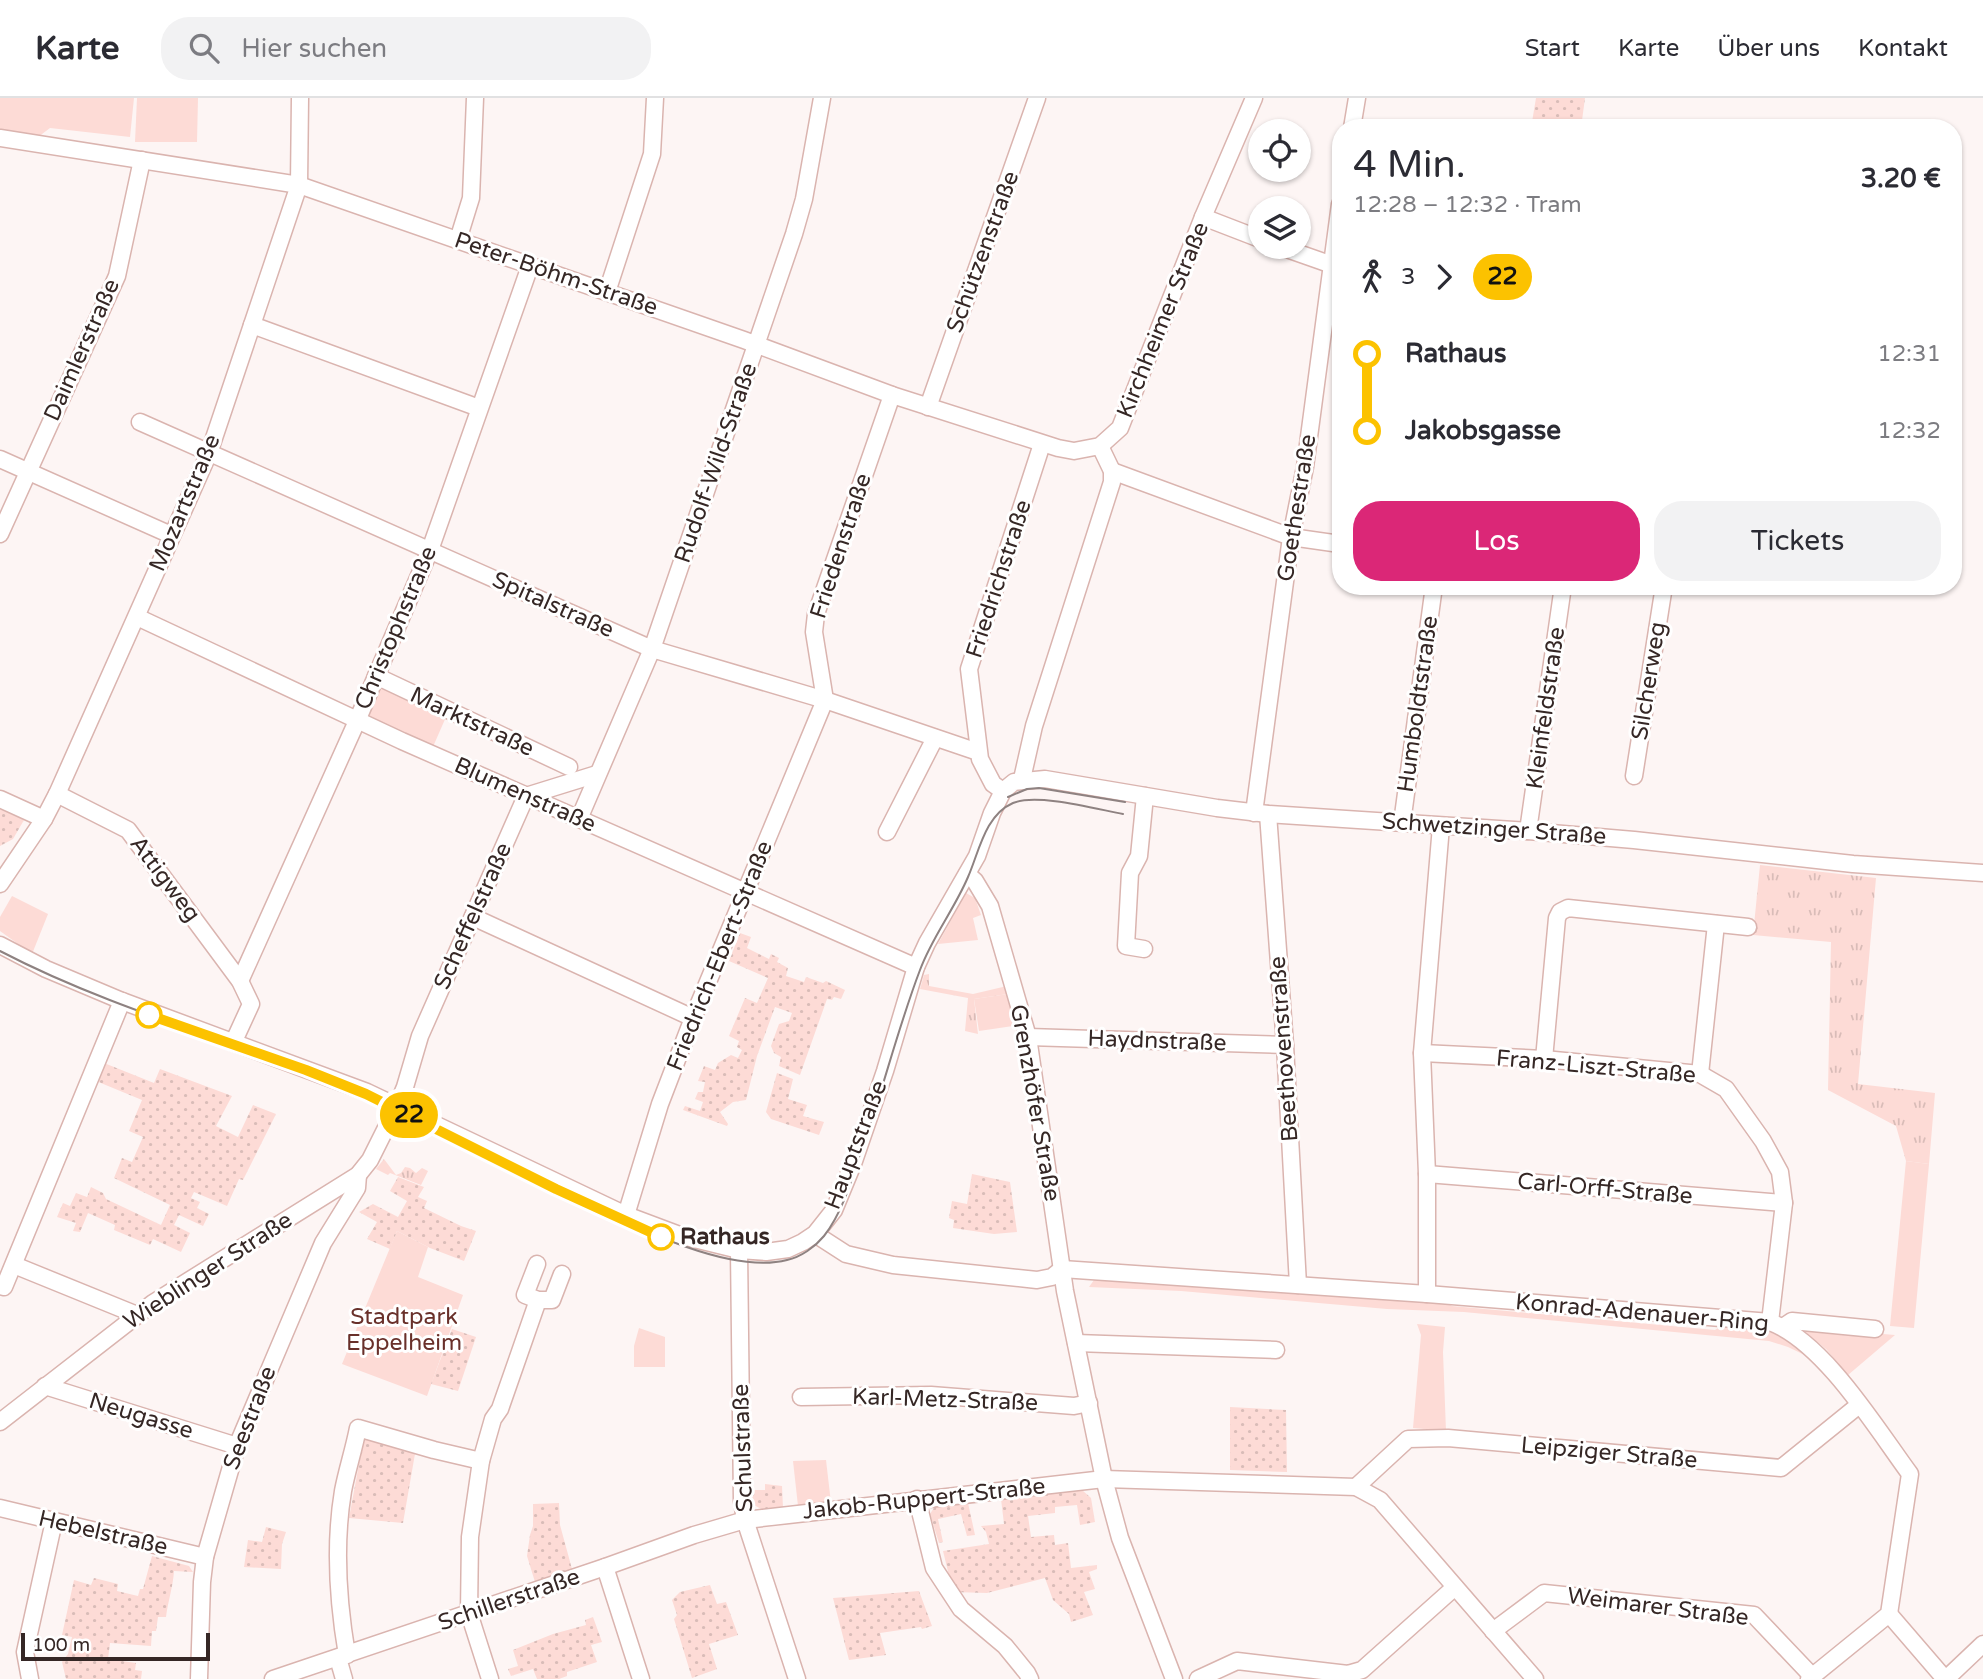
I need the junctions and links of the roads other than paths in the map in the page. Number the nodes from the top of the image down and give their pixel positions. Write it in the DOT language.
graph roads {
  1 [pos="300,98"];
  2 [pos="475,98"];
  3 [pos="655,98"];
  4 [pos="822,98"];
  5 [pos="1038,98"];
  6 [pos="1254,98"];
  7 [pos="1357,98"];
  8 [pos="1354,119"];
  9 [pos="0,138"];
  10 [pos="142,160"];
  11 [pos="299,185"];
  12 [pos="1203,217"];
  13 [pos="1248,234"];
  14 [pos="457,240"];
  15 [pos="1311,257"];
  16 [pos="1332,265"];
  17 [pos="530,266"];
  18 [pos="1332,291"];
  19 [pos="607,292"];
  20 [pos="252,325"];
  21 [pos="756,345"];
  22 [pos="892,395"];
  23 [pos="928,407"];
  24 [pos="479,408"];
  25 [pos="140,422"];
  26 [pos="1042,444"];
  27 [pos="1100,446"];
  28 [pos="209,453"];
  29 [pos="0,459"];
  30 [pos="28,471"];
  31 [pos="1112,471"];
  32 [pos="0,534"];
  33 [pos="171,535"];
  34 [pos="1291,537"];
  35 [pos="1332,543"];
  36 [pos="430,551"];
  37 [pos="1433,595"];
  38 [pos="1562,595"];
  39 [pos="1663,595"];
  40 [pos="137,617"];
  41 [pos="652,649"];
  42 [pos="376,676"];
  43 [pos="825,700"];
  44 [pos="357,721"];
  45 [pos="935,738"];
  46 [pos="978,752"];
  47 [pos="569,767"];
  48 [pos="597,774"];
  49 [pos="1634,776"];
  50 [pos="1011,785"];
  51 [pos="57,794"];
  52 [pos="526,796"];
  53 [pos="1145,796"];
  54 [pos="0,799"];
  55 [pos="1261,813"];
  56 [pos="44,819"];
  57 [pos="579,819"];
  58 [pos="1402,823"];
  59 [pos="1441,826"];
  60 [pos="1528,831"];
  61 [pos="887,832"];
  62 [pos="1983,873"];
  63 [pos="967,874"];
  64 [pos="0,884"];
  65 [pos="747,893"];
  66 [pos="473,917"];
  67 [pos="1716,924"];
  68 [pos="1748,928"];
  69 [pos="0,946"];
  70 [pos="1144,949"];
  71 [pos="916,967"];
  72 [pos="244,988"];
  73 [pos="122,1001"];
  74 [pos="693,1018"];
  75 [pos="1028,1037"];
  76 [pos="234,1041"];
  77 [pos="1285,1045"];
  78 [pos="1422,1054"];
  79 [pos="1544,1059"];
  80 [pos="1700,1074"];
  81 [pos="397,1106"];
  82 [pos="1427,1174"];
  83 [pos="358,1175"];
  84 [pos="1784,1203"];
  85 [pos="626,1215"];
  86 [pos="815,1234"];
  87 [pos="739,1251"];
  88 [pos="537,1264"];
  89 [pos="14,1265"];
  90 [pos="1062,1269"];
  91 [pos="562,1274"];
  92 [pos="1298,1285"];
  93 [pos="2,1286"];
  94 [pos="1427,1294"];
  95 [pos="538,1300"];
  96 [pos="137,1315"];
  97 [pos="1776,1324"];
  98 [pos="1875,1329"];
  99 [pos="1076,1343"];
  100 [pos="1276,1350"];
  101 [pos="45,1386"];
  102 [pos="801,1397"];
  103 [pos="1088,1403"];
  104 [pos="1858,1405"];
  105 [pos="0,1422"];
  106 [pos="237,1447"];
  107 [pos="481,1461"];
  108 [pos="1104,1479"];
  109 [pos="1356,1487"];
  110 [pos="917,1499"];
  111 [pos="0,1508"];
  112 [pos="745,1520"];
  113 [pos="54,1521"];
  114 [pos="205,1557"];
  115 [pos="605,1567"];
  116 [pos="1455,1587"];
  117 [pos="469,1613"];
  118 [pos="1889,1614"];
  119 [pos="1493,1631"];
  120 [pos="1983,1644"];
  121 [pos="343,1656"];
  122 [pos="1810,1678"];
  123 [pos="30,1679"];
  124 [pos="199,1679"];
  125 [pos="273,1679"];
  126 [pos="344,1679"];
  127 [pos="490,1679"];
  128 [pos="641,1679"];
  129 [pos="796,1679"];
  130 [pos="1030,1679"];
  131 [pos="1174,1679"];
  132 [pos="1198,1679"];
  133 [pos="1535,1679"];
  134 [pos="1946,1679"];
  1 -- 11 [label="street, Mozartstraße"];
  2 -- 14 [label="street"];
  3 -- 19 [label="street"];
  4 -- 21 [label="street, Rudolf-Wild-Straße"];
  5 -- 23 [label="street, Schützenstraße"];
  6 -- 12 [label="street, Kirchheimer Straße"];
  7 -- 8 [label="street"];
  9 -- 10 [label="street, Peter-Böhm-Straße"];
  10 -- 11 [label="street, Peter-Böhm-Straße"];
  10 -- 30 [label="street, Daimlerstraße"];
  11 -- 14 [label="street, Peter-Böhm-Straße"];
  11 -- 20 [label="street, Mozartstraße"];
  12 -- 13 [label="street"];
  12 -- 27 [label="street, Kirchheimer Straße"];
  14 -- 17 [label="street, Peter-Böhm-Straße"];
  15 -- 16 [label="street"];
  17 -- 19 [label="street, Peter-Böhm-Straße"];
  17 -- 24 [label="street, Christophstraße"];
  18 -- 34 [label="street, Goethestraße"];
  19 -- 21 [label="street, Peter-Böhm-Straße"];
  20 -- 24 [label="street"];
  20 -- 28 [label="street, Mozartstraße"];
  21 -- 22 [label="street, Peter-Böhm-Straße"];
  21 -- 41 [label="street, Rudolf-Wild-Straße"];
  22 -- 23 [label="street, Peter-Böhm-Straße"];
  22 -- 43 [label="street, Friedenstraße"];
  23 -- 26 [label="street, Peter-Böhm-Straße"];
  24 -- 36 [label="street, Christophstraße"];
  25 -- 28 [label="street, Spitalstraße"];
  26 -- 27 [label="street, Peter-Böhm-Straße"];
  26 -- 46 [label="street, Friedrichstraße"];
  27 -- 31 [label="street"];
  28 -- 33 [label="street, Mozartstraße"];
  28 -- 36 [label="street, Spitalstraße"];
  29 -- 30 [label="street"];
  30 -- 32 [label="street, Daimlerstraße"];
  30 -- 33 [label="street"];
  31 -- 34 [label="street"];
  31 -- 50 [label="street"];
  33 -- 40 [label="street, Mozartstraße"];
  34 -- 35 [label="street"];
  34 -- 55 [label="street, Goethestraße"];
  36 -- 41 [label="street, Spitalstraße"];
  36 -- 42 [label="street, Christophstraße"];
  37 -- 58 [label="street, Humboldtstraße"];
  38 -- 60 [label="street, Kleinfeldstraße"];
  39 -- 49 [label="street, Silcherweg"];
  40 -- 44 [label="street, Blumenstraße"];
  40 -- 51 [label="street, Mozartstraße"];
  41 -- 43 [label="street, Spitalstraße"];
  41 -- 48 [label="street, Rudolf-Wild-Straße"];
  42 -- 44 [label="street, Christophstraße"];
  42 -- 47 [label="street, Marktstraße"];
  43 -- 45 [label="street, Spitalstraße"];
  43 -- 65 [label="street, Friedrich-Ebert-Straße"];
  44 -- 52 [label="street, Blumenstraße"];
  44 -- 72 [label="street, Christophstraße"];
  45 -- 46 [label="street, Spitalstraße"];
  45 -- 61 [label="street"];
  46 -- 50 [label="street, Friedrichstraße"];
  48 -- 52 [label="street"];
  48 -- 57 [label="street, Rudolf-Wild-Straße"];
  50 -- 53 [label="street, Schwetzinger Straße"];
  50 -- 63 [label="street, Hauptstraße"];
  51 -- 56 [label="street, Mozartstraße"];
  51 -- 72 [label="street, Attigweg"];
  52 -- 57 [label="street, Blumenstraße"];
  52 -- 66 [label="street, Scheffelstraße"];
  53 -- 55 [label="street, Schwetzinger Straße"];
  53 -- 70 [label="street"];
  54 -- 56 [label="street"];
  55 -- 58 [label="street, Schwetzinger Straße"];
  55 -- 77 [label="street, Beethovenstraße"];
  56 -- 64 [label="street, Mozartstraße"];
  57 -- 65 [label="street, Blumenstraße"];
  58 -- 59 [label="street, Schwetzinger Straße"];
  59 -- 60 [label="street, Schwetzinger Straße"];
  59 -- 78 [label="street"];
  60 -- 62 [label="street, Schwetzinger Straße"];
  63 -- 71 [label="street, Hauptstraße"];
  63 -- 75 [label="street, Grenzhöfer Straße"];
  65 -- 71 [label="street, Blumenstraße"];
  65 -- 74 [label="street, Friedrich-Ebert-Straße"];
  66 -- 74 [label="street"];
  66 -- 81 [label="street, Scheffelstraße"];
  67 -- 68 [label="street"];
  67 -- 79 [label="street"];
  67 -- 80 [label="street"];
  69 -- 73 [label="street, Hauptstraße"];
  71 -- 86 [label="street, Hauptstraße"];
  72 -- 76 [label="street, Christophstraße"];
  73 -- 76 [label="street, Hauptstraße"];
  73 -- 89 [label="street"];
  74 -- 85 [label="street, Friedrich-Ebert-Straße"];
  75 -- 77 [label="street, Haydnstraße"];
  75 -- 90 [label="street, Grenzhöfer Straße"];
  76 -- 81 [label="street, Hauptstraße"];
  77 -- 92 [label="street, Beethovenstraße"];
  78 -- 79 [label="street, Franz-Liszt-Straße"];
  78 -- 82 [label="street"];
  79 -- 80 [label="street, Franz-Liszt-Straße"];
  80 -- 84 [label="street, Franz-Liszt-Straße"];
  81 -- 83 [label="street, Wieblinger Straße"];
  81 -- 85 [label="street, Hauptstraße"];
  82 -- 84 [label="street, Carl-Orff-Straße"];
  82 -- 94 [label="street"];
  83 -- 96 [label="street, Wieblinger Straße"];
  83 -- 106 [label="street, Seestraße"];
  84 -- 97 [label="street, Franz-Liszt-Straße"];
  85 -- 87 [label="street, Hauptstraße"];
  86 -- 87 [label="street, Hauptstraße"];
  86 -- 90 [label="street"];
  87 -- 112 [label="street, Schulstraße"];
  88 -- 95 [label="street"];
  89 -- 93 [label="street"];
  89 -- 96 [label="street"];
  90 -- 92 [label="street, Konrad-Adenauer-Ring"];
  90 -- 99 [label="street, Grenzhöfer Straße"];
  91 -- 95 [label="street"];
  92 -- 94 [label="street, Konrad-Adenauer-Ring"];
  94 -- 97 [label="street, Konrad-Adenauer-Ring"];
  95 -- 107 [label="street"];
  96 -- 101 [label="street, Wieblinger Straße"];
  97 -- 98 [label="street"];
  97 -- 104 [label="street, Konrad-Adenauer-Ring"];
  99 -- 100 [label="street"];
  99 -- 103 [label="street, Grenzhöfer Straße"];
  101 -- 105 [label="street, Wieblinger Straße"];
  101 -- 106 [label="street, Neugasse"];
  102 -- 103 [label="street, Karl-Metz-Straße"];
  103 -- 108 [label="street, Grenzhöfer Straße"];
  104 -- 109 [label="street, Leipziger Straße"];
  104 -- 118 [label="street, Konrad-Adenauer-Ring"];
  106 -- 114 [label="street, Seestraße"];
  107 -- 117 [label="street"];
  107 -- 121 [label="street"];
  108 -- 109 [label="street"];
  108 -- 110 [label="street, Jakob-Ruppert-Straße"];
  108 -- 131 [label="street, Grenzhöfer Straße"];
  109 -- 116 [label="street"];
  110 -- 112 [label="street, Jakob-Ruppert-Straße"];
  110 -- 130 [label="street"];
  111 -- 113 [label="street, Hebelstraße"];
  112 -- 115 [label="street, Schillerstraße"];
  112 -- 129 [label="street, Schulstraße"];
  113 -- 114 [label="street, Hebelstraße"];
  113 -- 123 [label="street"];
  114 -- 124 [label="street, Seestraße"];
  115 -- 117 [label="street, Schillerstraße"];
  115 -- 128 [label="street"];
  116 -- 119 [label="street"];
  116 -- 132 [label="street"];
  117 -- 121 [label="street, Schillerstraße"];
  117 -- 127 [label="street"];
  118 -- 122 [label="street"];
  118 -- 134 [label="street"];
  119 -- 122 [label="street, Weimarer Straße"];
  119 -- 133 [label="street"];
  120 -- 134 [label="street"];
  121 -- 125 [label="street, Schillerstraße"];
  121 -- 126 [label="street"];
}
